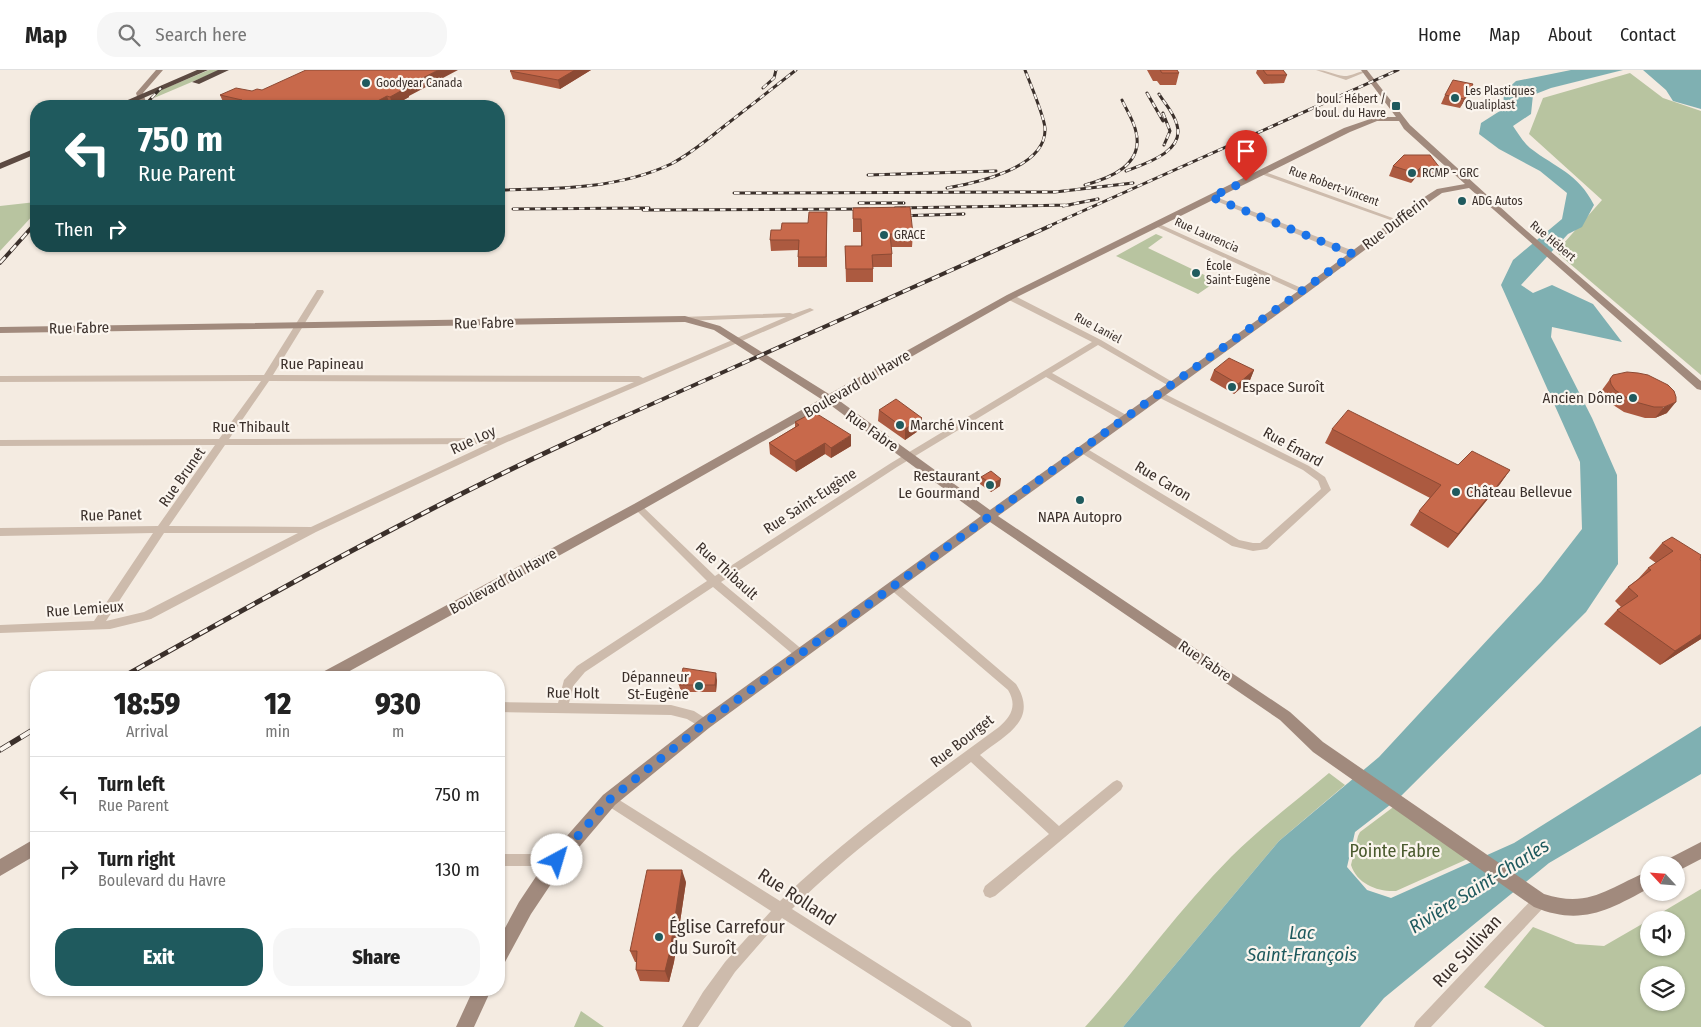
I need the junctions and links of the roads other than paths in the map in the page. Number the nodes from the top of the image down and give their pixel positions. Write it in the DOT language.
graph roads {
  1 [pos="160,70"];
  2 [pos="204,70"];
  3 [pos="225,70"];
  4 [pos="1320,70"];
  5 [pos="1365,70"];
  6 [pos="141,100"];
  7 [pos="147,100"];
  8 [pos="149,100"];
  9 [pos="1400,118"];
  10 [pos="30,143"];
  11 [pos="30,153"];
  12 [pos="0,156"];
  13 [pos="0,166"];
  14 [pos="1263,172"];
  15 [pos="1472,185"];
  16 [pos="1211,197"];
  17 [pos="1398,222"];
  18 [pos="1155,224"];
  19 [pos="1353,254"];
  20 [pos="1304,290"];
  21 [pos="320,292"];
  22 [pos="1010,297"];
  23 [pos="810,310"];
  24 [pos="796,315"];
  25 [pos="685,319"];
  26 [pos="300,324"];
  27 [pos="0,330"];
  28 [pos="736,341"];
  29 [pos="1098,342"];
  30 [pos="1047,374"];
  31 [pos="267,378"];
  32 [pos="0,379"];
  33 [pos="643,380"];
  34 [pos="1172,384"];
  35 [pos="1701,387"];
  36 [pos="1159,394"];
  37 [pos="829,399"];
  38 [pos="1125,418"];
  39 [pos="223,442"];
  40 [pos="502,442"];
  41 [pos="0,444"];
  42 [pos="1081,449"];
  43 [pos="909,457"];
  44 [pos="638,507"];
  45 [pos="990,516"];
  46 [pos="161,529"];
  47 [pos="313,530"];
  48 [pos="0,532"];
  49 [pos="1229,538"];
  50 [pos="714,581"];
  51 [pos="894,586"];
  52 [pos="168,606"];
  53 [pos="97,626"];
  54 [pos="0,629"];
  55 [pos="800,654"];
  56 [pos="337,671"];
  57 [pos="505,707"];
  58 [pos="563,708"];
  59 [pos="704,724"];
  60 [pos="972,754"];
  61 [pos="1117,786"];
  62 [pos="609,800"];
  63 [pos="1058,834"];
  64 [pos="30,850"];
  65 [pos="1701,850"];
  66 [pos="20,856"];
  67 [pos="30,856"];
  68 [pos="1685,859"];
  69 [pos="505,860"];
  70 [pos="557,860"];
  71 [pos="0,868"];
  72 [pos="1640,884"];
  73 [pos="990,891"];
  74 [pos="1540,901"];
  75 [pos="781,909"];
  76 [pos="505,945"];
  77 [pos="479,996"];
  78 [pos="466,1027"];
  79 [pos="689,1027"];
  80 [pos="965,1027"];
  81 [pos="1421,1027"];
  1 -- 6 [label="street"];
  2 -- 7 [label="highway"];
  3 -- 8 [label="highway"];
  4 -- 5 [label="street"];
  5 -- 9 [label="street, Rue Hébert"];
  9 -- 14 [label="street, Boulevard du Havre"];
  9 -- 15 [label="street, Rue Hébert"];
  10 -- 12 [label="highway"];
  11 -- 13 [label="highway"];
  14 -- 16 [label="street, Boulevard du Havre"];
  14 -- 17 [label="street, Rue Robert-Vincent"];
  15 -- 17 [label="street, Rue Dufferin"];
  15 -- 35 [label="street, Rue Hébert"];
  16 -- 18 [label="street, Boulevard du Havre"];
  16 -- 19 [label="street"];
  17 -- 19 [label="street, Rue Dufferin"];
  18 -- 20 [label="street, Rue Laurencia"];
  18 -- 22 [label="street, Boulevard du Havre"];
  19 -- 20 [label="street, Rue Dufferin"];
  20 -- 34 [label="street, Rue Dufferin"];
  21 -- 26 [label="street, Rue Brunet"];
  22 -- 29 [label="street, Rue Laniel"];
  22 -- 37 [label="street, Boulevard du Havre"];
  23 -- 24 [label="street, Rue Loy"];
  24 -- 25 [label="street, Rue Loy"];
  24 -- 28 [label="street, Rue Loy"];
  25 -- 26 [label="street, Rue Fabre"];
  25 -- 28 [label="street, Rue Fabre"];
  26 -- 27 [label="street, Rue Fabre"];
  26 -- 31 [label="street, Rue Brunet"];
  28 -- 33 [label="street, Rue Loy"];
  28 -- 37 [label="street, Rue Fabre"];
  29 -- 30 [label="street, Rue Saint-Eugène"];
  29 -- 34 [label="street, Rue Laniel"];
  30 -- 38 [label="street"];
  30 -- 43 [label="street, Rue Saint-Eugène"];
  31 -- 32 [label="street, Rue Papineau"];
  31 -- 33 [label="street, Rue Papineau"];
  31 -- 39 [label="street, Rue Brunet"];
  33 -- 40 [label="street, Rue Loy"];
  34 -- 36 [label="street, Rue Dufferin"];
  36 -- 38 [label="street, Rue Dufferin"];
  36 -- 49 [label="street, Rue Émard"];
  37 -- 43 [label="street, Rue Fabre"];
  37 -- 44 [label="street, Boulevard du Havre"];
  38 -- 42 [label="street, Rue Dufferin"];
  39 -- 40 [label="street, Rue Thibault"];
  39 -- 41 [label="street, Rue Thibault"];
  39 -- 46 [label="street, Rue Brunet"];
  40 -- 47 [label="street, Rue Loy"];
  42 -- 45 [label="street, Rue Dufferin"];
  42 -- 49 [label="street, Rue Caron"];
  43 -- 45 [label="street, Rue Fabre"];
  43 -- 50 [label="street, Rue Saint-Eugène"];
  44 -- 50 [label="street, Rue Thibault"];
  44 -- 56 [label="street, Boulevard du Havre"];
  45 -- 51 [label="street, Rue Dufferin"];
  45 -- 74 [label="street, Rue Fabre"];
  46 -- 47 [label="street, Rue Panet"];
  46 -- 48 [label="street, Rue Panet"];
  46 -- 53 [label="street, Rue Brunet"];
  47 -- 52 [label="street, Rue Loy"];
  50 -- 55 [label="street, Rue Thibault"];
  50 -- 58 [label="street, Rue Saint-Eugène"];
  51 -- 55 [label="street, Rue Dufferin"];
  51 -- 60 [label="street, Rue Bourget"];
  52 -- 53 [label="street, Rue Lemieux"];
  53 -- 54 [label="street, Rue Lemieux"];
  55 -- 59 [label="street, Rue Dufferin"];
  57 -- 58 [label="street, Rue Holt"];
  58 -- 59 [label="street, Rue Holt"];
  59 -- 62 [label="street, Rue Dufferin"];
  60 -- 63 [label="street"];
  60 -- 75 [label="street, Rue Bourget"];
  61 -- 63 [label="street"];
  62 -- 70 [label="street, Rue Dufferin"];
  62 -- 75 [label="street, Rue Rolland"];
  63 -- 73 [label="street"];
  64 -- 66 [label="street"];
  65 -- 68 [label="street"];
  66 -- 67 [label="street"];
  66 -- 71 [label="street"];
  69 -- 70 [label="street"];
  70 -- 76 [label="street, Rue Dufferin"];
  72 -- 74 [label="street, Rue Fabre"];
  74 -- 81 [label="street, Rue Sullivan"];
  75 -- 79 [label="street, Rue Bourget"];
  75 -- 80 [label="street, Rue Rolland"];
  77 -- 78 [label="street"];
}
